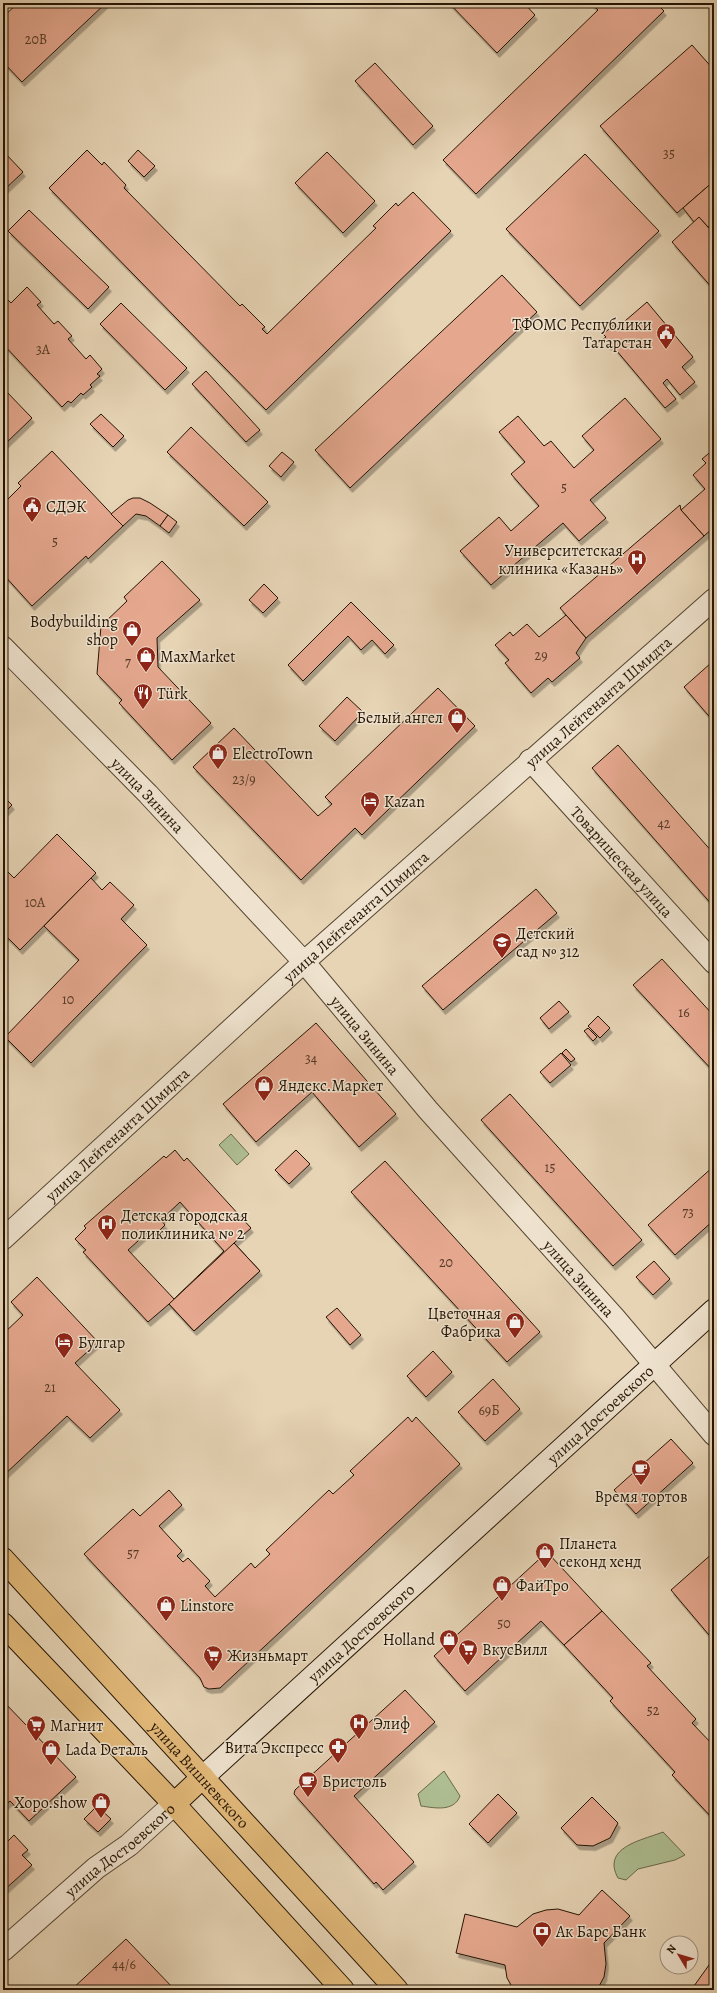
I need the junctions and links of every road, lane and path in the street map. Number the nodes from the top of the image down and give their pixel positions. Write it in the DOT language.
graph roads {
  1 [pos="714,598"];
  2 [pos="3,647"];
  3 [pos="530,760"];
  4 [pos="304,962"];
  5 [pos="714,963"];
  6 [pos="3,1239"];
  7 [pos="714,1310"];
  8 [pos="654,1364"];
  9 [pos="714,1435"];
  10 [pos="3,1559"];
  11 [pos="3,1624"];
  12 [pos="203,1777"];
  13 [pos="174,1804"];
  14 [pos="3,1950"];
  15 [pos="344,1990"];
  16 [pos="397,1990"];
  1 -- 3 [label="street, улица Лейтенанта Шмидта"];
  2 -- 4 [label="street, улица Зинина"];
  3 -- 4 [label="street, улица Лейтенанта Шмидта"];
  3 -- 5 [label="street, Товарищеская улица"];
  4 -- 6 [label="street, улица Лейтенанта Шмидта"];
  4 -- 8 [label="street, улица Зинина"];
  7 -- 8 [label="main road, улица Достоевского"];
  8 -- 9 [label="street, улица Зинина"];
  8 -- 12 [label="main road, улица Достоевского"];
  10 -- 12 [label="main road, улица Вишневского"];
  11 -- 13 [label="main road"];
  12 -- 13 [label="main road, улица Достоевского"];
  12 -- 16 [label="main road, улица Вишневского"];
  13 -- 14 [label="main road, улица Достоевского"];
  13 -- 15 [label="main road"];
}
